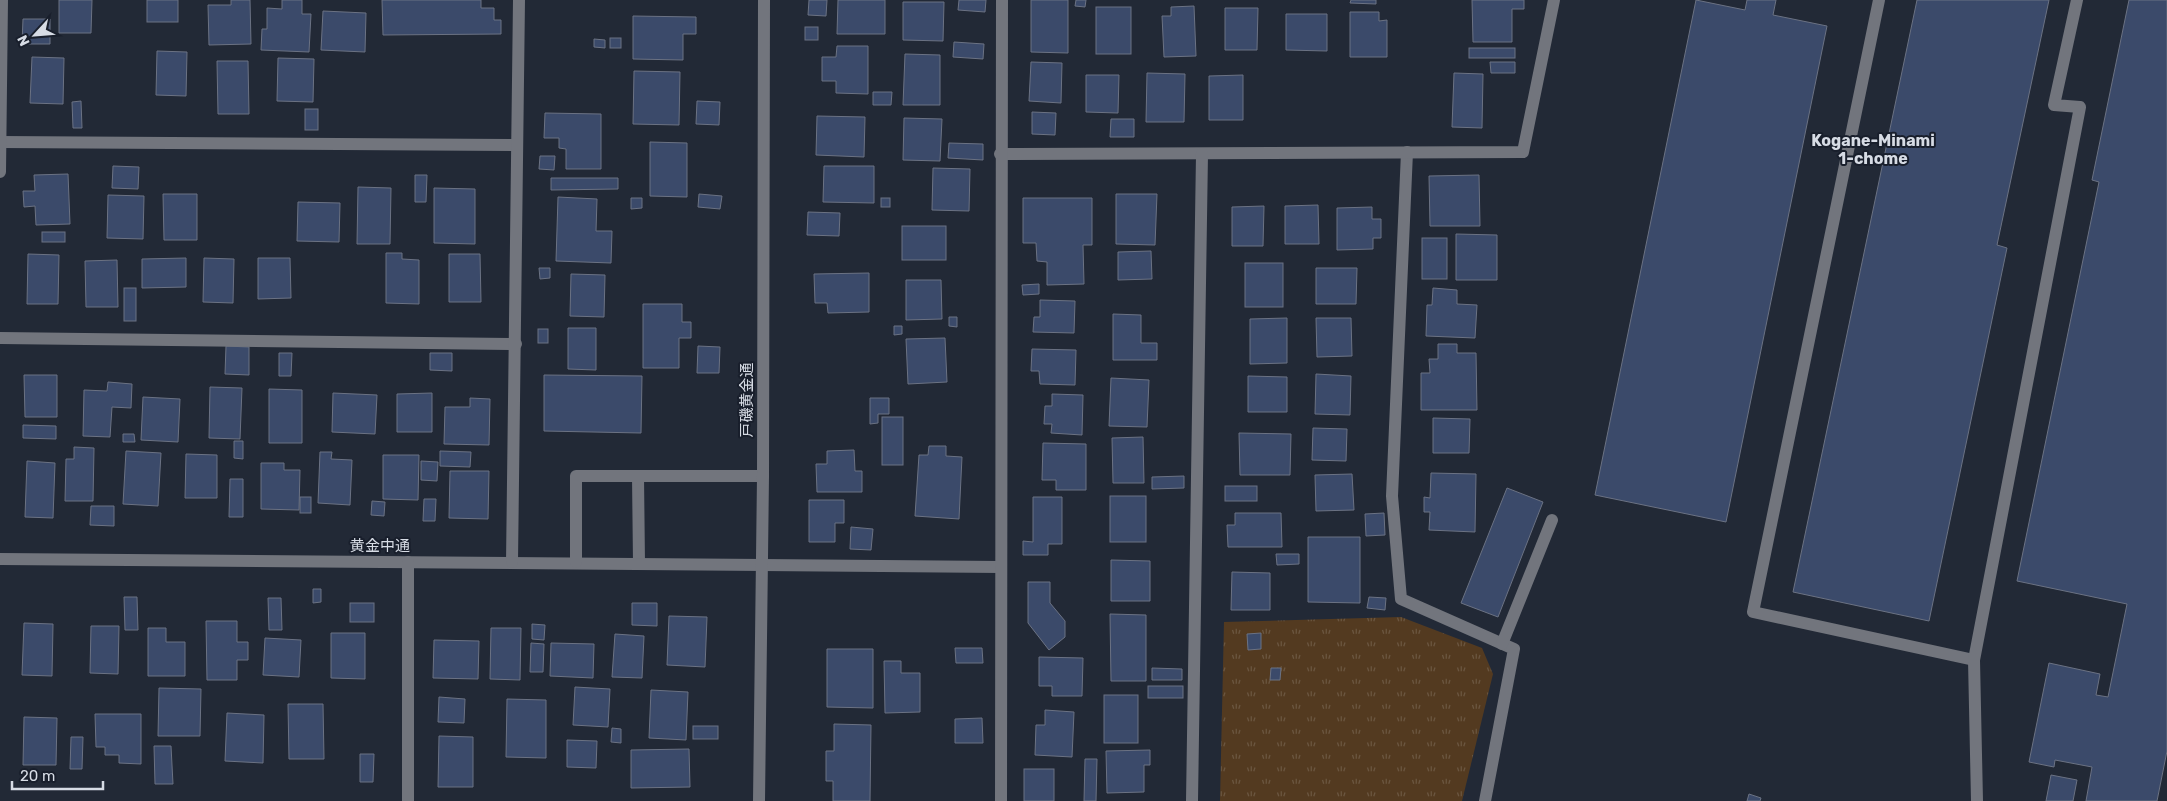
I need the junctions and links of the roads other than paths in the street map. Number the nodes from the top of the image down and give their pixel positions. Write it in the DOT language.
graph roads {
  1 [pos="2,0"];
  2 [pos="519,0"];
  3 [pos="764,0"];
  4 [pos="1002,0"];
  5 [pos="1554,0"];
  6 [pos="1879,0"];
  7 [pos="2077,0"];
  8 [pos="0,142"];
  9 [pos="517,145"];
  10 [pos="1407,152"];
  11 [pos="1000,154"];
  12 [pos="1202,154"];
  13 [pos="0,172"];
  14 [pos="0,338"];
  15 [pos="516,344"];
  16 [pos="638,476"];
  17 [pos="763,476"];
  18 [pos="1552,520"];
  19 [pos="0,559"];
  20 [pos="408,562"];
  21 [pos="512,562"];
  22 [pos="576,562"];
  23 [pos="639,563"];
  24 [pos="761,564"];
  25 [pos="1002,567"];
  26 [pos="1502,644"];
  27 [pos="1974,660"];
  28 [pos="408,801"];
  29 [pos="759,801"];
  30 [pos="1000,801"];
  31 [pos="1192,801"];
  32 [pos="1485,801"];
  33 [pos="1977,801"];
  1 -- 8 [label="street"];
  2 -- 9 [label="street"];
  3 -- 17 [label="street, 戸磯黄金通"];
  4 -- 11 [label="street"];
  5 -- 10 [label="street"];
  6 -- 27 [label="street"];
  7 -- 27 [label="street"];
  8 -- 9 [label="street"];
  8 -- 13 [label="street"];
  9 -- 15 [label="street"];
  10 -- 12 [label="street"];
  10 -- 26 [label="street"];
  11 -- 12 [label="street"];
  11 -- 25 [label="street"];
  12 -- 31 [label="street"];
  14 -- 15 [label="street"];
  15 -- 21 [label="street"];
  16 -- 17 [label="street"];
  16 -- 22 [label="street"];
  16 -- 23 [label="street"];
  17 -- 24 [label="street, 戸磯黄金通"];
  18 -- 26 [label="street"];
  19 -- 20 [label="street, 黄金中通"];
  20 -- 21 [label="street, 黄金中通"];
  20 -- 28 [label="street"];
  21 -- 22 [label="street, 黄金中通"];
  22 -- 23 [label="street, 黄金中通"];
  23 -- 24 [label="street, 黄金中通"];
  24 -- 25 [label="street, 黄金中通"];
  24 -- 29 [label="street, 戸磯黄金通"];
  25 -- 30 [label="street"];
  26 -- 32 [label="street"];
  27 -- 33 [label="street"];
}
